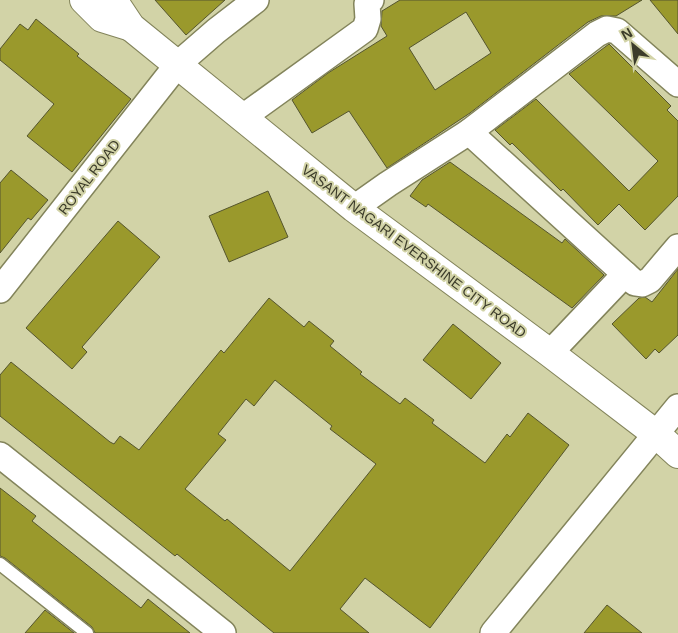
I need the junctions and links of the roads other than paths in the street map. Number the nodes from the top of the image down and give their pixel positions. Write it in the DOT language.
graph roads {
  1 [pos="84,0"];
  2 [pos="114,0"];
  3 [pos="256,0"];
  4 [pos="371,0"];
  5 [pos="131,27"];
  6 [pos="178,64"];
  7 [pos="678,84"];
  8 [pos="243,117"];
  9 [pos="468,132"];
  10 [pos="354,208"];
  11 [pos="678,247"];
  12 [pos="625,274"];
  13 [pos="0,290"];
  14 [pos="550,353"];
  15 [pos="678,407"];
  16 [pos="656,434"];
  17 [pos="678,454"];
  18 [pos="0,455"];
  19 [pos="0,564"];
  20 [pos="87,633"];
  21 [pos="223,633"];
  22 [pos="493,633"];
  1 -- 5 [label="street"];
  2 -- 5 [label="street, VASANT NAGARI EVERSHINE CITY ROAD"];
  3 -- 6 [label="street, ROYAL ROAD"];
  4 -- 8 [label="street"];
  5 -- 6 [label="street, VASANT NAGARI EVERSHINE CITY ROAD"];
  6 -- 8 [label="street, VASANT NAGARI EVERSHINE CITY ROAD"];
  6 -- 13 [label="street, ROYAL ROAD"];
  7 -- 9 [label="street"];
  8 -- 10 [label="street, VASANT NAGARI EVERSHINE CITY ROAD"];
  9 -- 10 [label="street"];
  9 -- 12 [label="street"];
  10 -- 14 [label="street, VASANT NAGARI EVERSHINE CITY ROAD"];
  11 -- 12 [label="street"];
  12 -- 14 [label="street"];
  14 -- 16 [label="street, VASANT NAGARI EVERSHINE CITY ROAD"];
  15 -- 16 [label="street"];
  16 -- 17 [label="street, VASANT NAGARI EVERSHINE CITY ROAD"];
  16 -- 22 [label="street"];
  18 -- 21 [label="street"];
  19 -- 20 [label="lane"];
}
